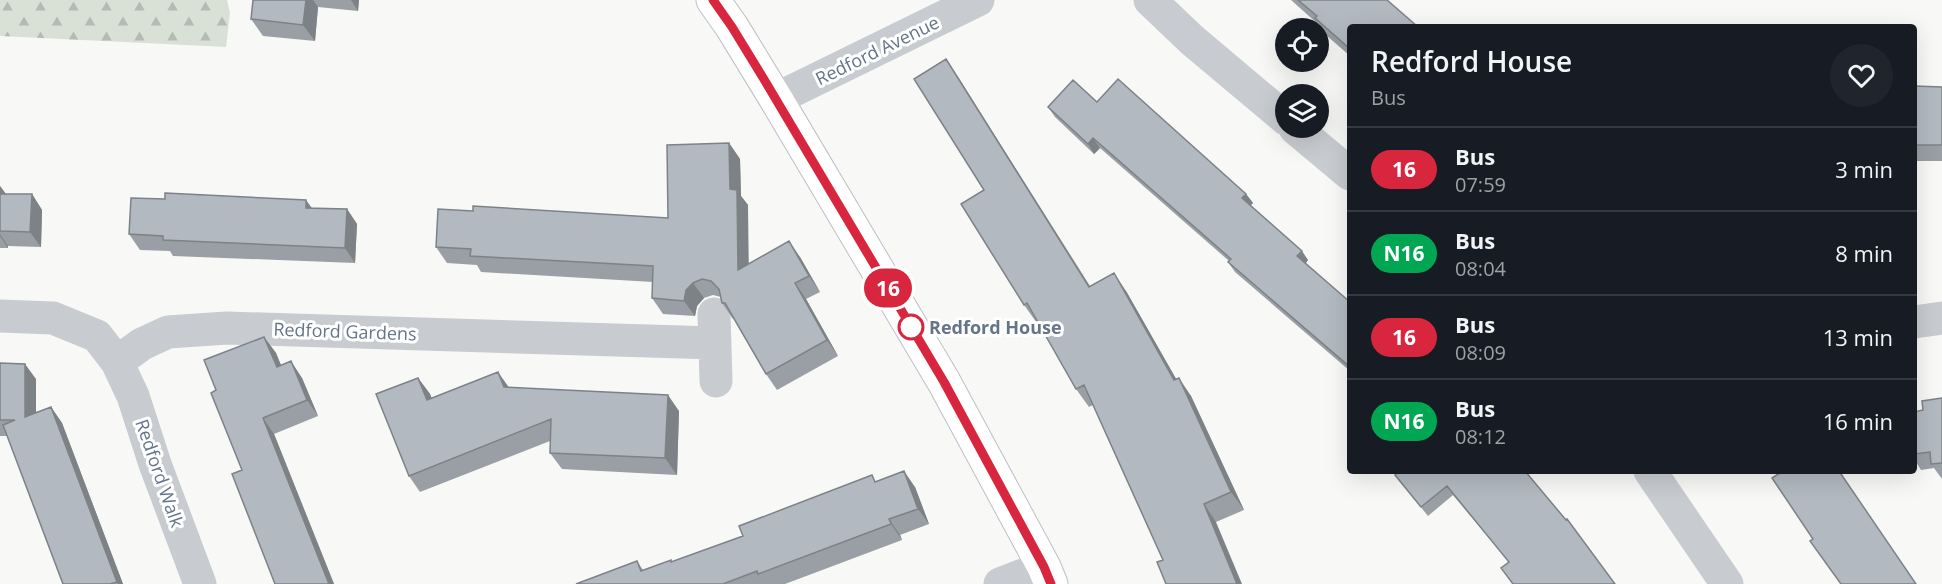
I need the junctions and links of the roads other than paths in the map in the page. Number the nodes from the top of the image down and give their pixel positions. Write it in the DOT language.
graph roads {
  1 [pos="713,0"];
  2 [pos="978,0"];
  3 [pos="1150,0"];
  4 [pos="776,99"];
  5 [pos="1275,110"];
  6 [pos="1307,138"];
  7 [pos="1347,171"];
  8 [pos="0,316"];
  9 [pos="1942,318"];
  10 [pos="1917,322"];
  11 [pos="117,362"];
  12 [pos="716,381"];
  13 [pos="1652,474"];
  14 [pos="1047,575"];
  15 [pos="200,584"];
  16 [pos="1000,584"];
  17 [pos="1726,584"];
  1 -- 4 [label="main road"];
  2 -- 4 [label="street, Redford Avenue"];
  3 -- 5 [label="street"];
  4 -- 14 [label="main road"];
  6 -- 7 [label="street"];
  8 -- 11 [label="street"];
  9 -- 10 [label="street"];
  11 -- 12 [label="street, Redford Gardens"];
  11 -- 15 [label="street, Redford Walk"];
  13 -- 17 [label="street"];
  14 -- 16 [label="street"];
}
